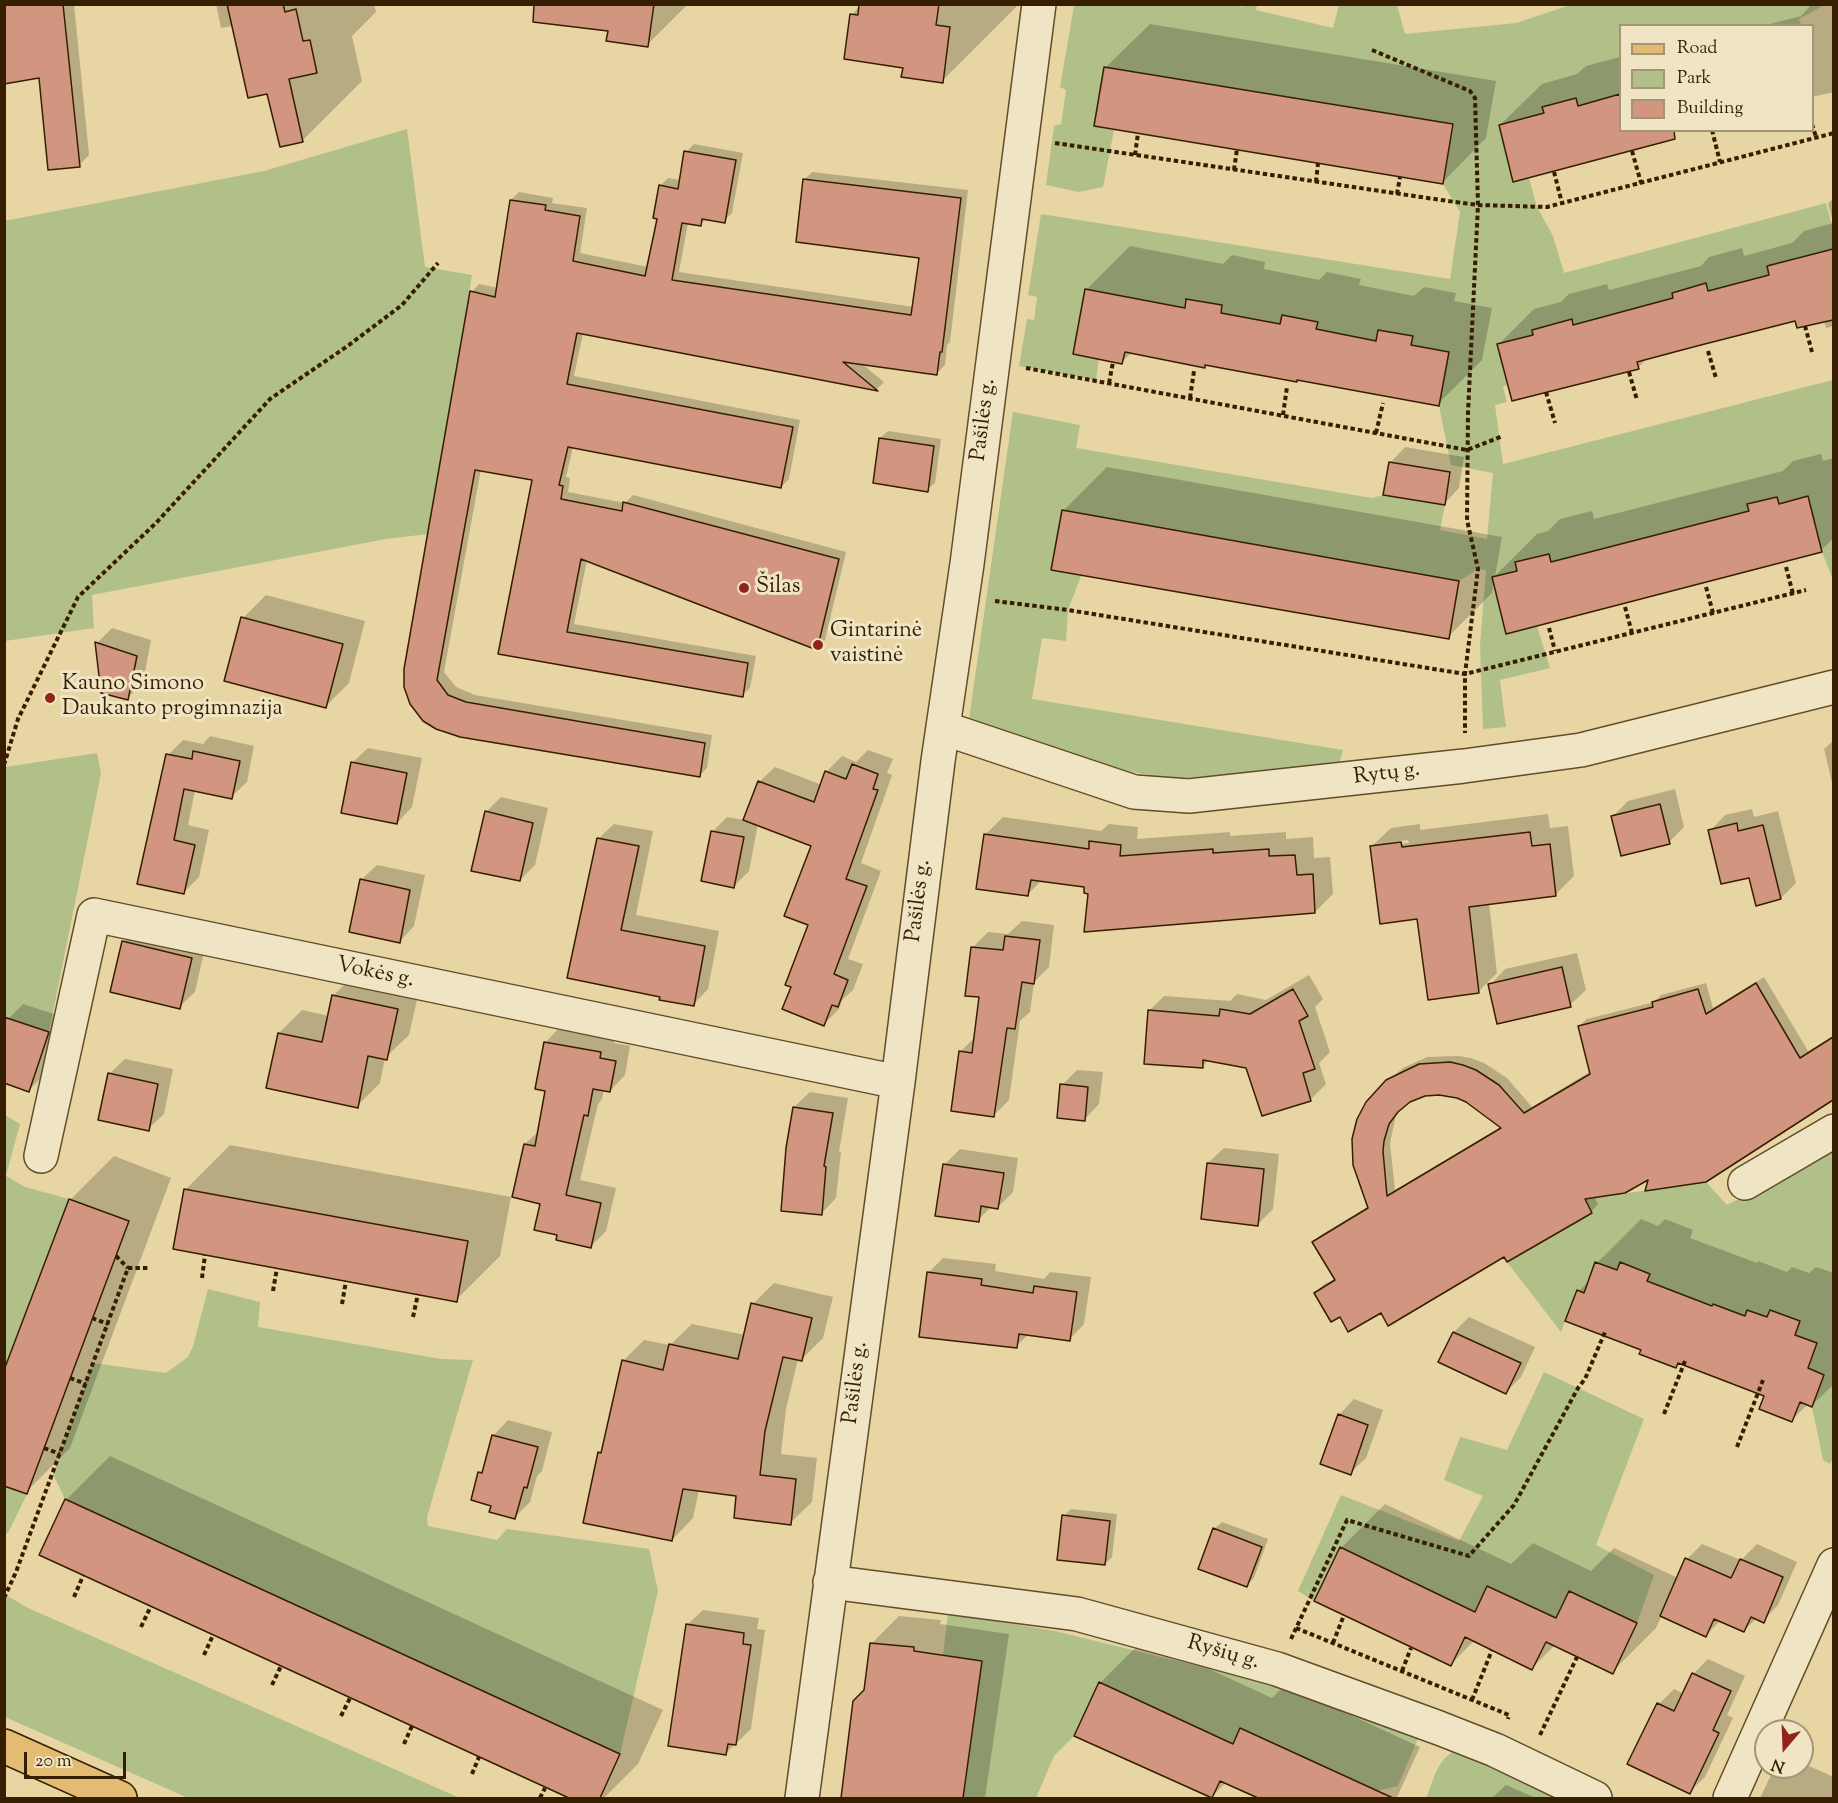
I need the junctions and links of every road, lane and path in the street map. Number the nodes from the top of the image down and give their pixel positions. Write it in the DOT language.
graph roads {
  1 [pos="1039,4"];
  2 [pos="1372,50"];
  3 [pos="1814,130"];
  4 [pos="1712,132"];
  5 [pos="1138,133"];
  6 [pos="1833,133"];
  7 [pos="1816,137"];
  8 [pos="1021,138"];
  9 [pos="1237,149"];
  10 [pos="1632,151"];
  11 [pos="1135,155"];
  12 [pos="1720,162"];
  13 [pos="1318,163"];
  14 [pos="1234,170"];
  15 [pos="1554,172"];
  16 [pos="1400,177"];
  17 [pos="1316,182"];
  18 [pos="1641,183"];
  19 [pos="1397,194"];
  20 [pos="1562,203"];
  21 [pos="1478,205"];
  22 [pos="438,262"];
  23 [pos="1805,326"];
  24 [pos="1708,351"];
  25 [pos="1812,352"];
  26 [pos="993,362"];
  27 [pos="1113,362"];
  28 [pos="1194,371"];
  29 [pos="1629,372"];
  30 [pos="1716,378"];
  31 [pos="1110,383"];
  32 [pos="1287,387"];
  33 [pos="1546,392"];
  34 [pos="1190,399"];
  35 [pos="1637,400"];
  36 [pos="1383,403"];
  37 [pos="1282,415"];
  38 [pos="1555,423"];
  39 [pos="1376,433"];
  40 [pos="1503,436"];
  41 [pos="1467,450"];
  42 [pos="1786,567"];
  43 [pos="1706,587"];
  44 [pos="1806,590"];
  45 [pos="1792,594"];
  46 [pos="962,597"];
  47 [pos="1625,608"];
  48 [pos="1713,613"];
  49 [pos="1548,628"];
  50 [pos="1632,633"];
  51 [pos="1555,651"];
  52 [pos="1465,674"];
  53 [pos="1833,687"];
  54 [pos="943,728"];
  55 [pos="4,765"];
  56 [pos="1464,766"];
  57 [pos="898,1082"];
  58 [pos="1833,1131"];
  59 [pos="41,1156"];
  60 [pos="1745,1183"];
  61 [pos="206,1255"];
  62 [pos="116,1256"];
  63 [pos="128,1268"];
  64 [pos="148,1268"];
  65 [pos="277,1268"];
  66 [pos="202,1278"];
  67 [pos="346,1281"];
  68 [pos="273,1292"];
  69 [pos="418,1294"];
  70 [pos="342,1304"];
  71 [pos="413,1317"];
  72 [pos="92,1318"];
  73 [pos="108,1324"];
  74 [pos="1605,1332"];
  75 [pos="1685,1361"];
  76 [pos="70,1378"];
  77 [pos="1763,1380"];
  78 [pos="86,1384"];
  79 [pos="1664,1414"];
  80 [pos="1737,1447"];
  81 [pos="44,1448"];
  82 [pos="60,1454"];
  83 [pos="1833,1565"];
  84 [pos="83,1576"];
  85 [pos="830,1582"];
  86 [pos="74,1597"];
  87 [pos="4,1599"];
  88 [pos="150,1606"];
  89 [pos="1344,1615"];
  90 [pos="141,1627"];
  91 [pos="1296,1628"];
  92 [pos="213,1635"];
  93 [pos="1333,1643"];
  94 [pos="1412,1648"];
  95 [pos="1492,1650"];
  96 [pos="204,1655"];
  97 [pos="1577,1657"];
  98 [pos="281,1666"];
  99 [pos="1277,1669"];
  100 [pos="1402,1671"];
  101 [pos="272,1685"];
  102 [pos="350,1698"];
  103 [pos="1472,1700"];
  104 [pos="341,1716"];
  105 [pos="412,1726"];
  106 [pos="404,1744"];
  107 [pos="4,1746"];
  108 [pos="1495,1750"];
  109 [pos="479,1757"];
  110 [pos="1525,1765"];
  111 [pos="472,1774"];
  112 [pos="545,1788"];
  113 [pos="120,1798"];
  114 [pos="540,1798"];
  115 [pos="802,1798"];
  116 [pos="1595,1798"];
  117 [pos="1730,1798"];
  1 -- 8 [label="street, Pašilės g."];
  2 -- 21 [label="path"];
  3 -- 7 [label="path"];
  4 -- 12 [label="path"];
  5 -- 11 [label="path"];
  6 -- 7 [label="path"];
  7 -- 12 [label="path"];
  8 -- 11 [label="path"];
  8 -- 26 [label="street, Pašilės g."];
  9 -- 14 [label="path"];
  10 -- 18 [label="path"];
  11 -- 14 [label="path"];
  12 -- 18 [label="path"];
  13 -- 17 [label="path"];
  14 -- 17 [label="path"];
  15 -- 20 [label="path"];
  16 -- 19 [label="path"];
  17 -- 19 [label="path"];
  18 -- 20 [label="path"];
  19 -- 21 [label="path"];
  20 -- 21 [label="path"];
  21 -- 41 [label="path"];
  22 -- 55 [label="path"];
  23 -- 25 [label="path"];
  24 -- 30 [label="path"];
  26 -- 31 [label="path"];
  26 -- 46 [label="street, Pašilės g."];
  27 -- 31 [label="path"];
  28 -- 34 [label="path"];
  29 -- 35 [label="path"];
  31 -- 34 [label="path"];
  32 -- 37 [label="path"];
  33 -- 38 [label="path"];
  34 -- 37 [label="path"];
  36 -- 39 [label="path"];
  37 -- 39 [label="path"];
  39 -- 41 [label="path"];
  40 -- 41 [label="path"];
  41 -- 52 [label="path"];
  42 -- 45 [label="path"];
  43 -- 48 [label="path"];
  44 -- 45 [label="path"];
  45 -- 48 [label="path"];
  46 -- 52 [label="path"];
  46 -- 54 [label="street, Pašilės g."];
  47 -- 50 [label="path"];
  48 -- 50 [label="path"];
  49 -- 51 [label="path"];
  50 -- 51 [label="path"];
  51 -- 52 [label="path"];
  52 -- 56 [label="path"];
  53 -- 56 [label="street, Rytų g."];
  54 -- 56 [label="street, Rytų g."];
  54 -- 57 [label="street, Pašilės g."];
  57 -- 59 [label="street, Vokės g."];
  57 -- 85 [label="street, Pašilės g."];
  58 -- 60 [label="street"];
  61 -- 66 [label="path"];
  62 -- 63 [label="path"];
  63 -- 64 [label="path"];
  63 -- 73 [label="path"];
  65 -- 68 [label="path"];
  67 -- 70 [label="path"];
  69 -- 71 [label="path"];
  72 -- 73 [label="path"];
  73 -- 78 [label="path"];
  74 -- 91 [label="path"];
  75 -- 79 [label="path"];
  76 -- 78 [label="path"];
  77 -- 80 [label="path"];
  78 -- 82 [label="path"];
  81 -- 82 [label="path"];
  82 -- 87 [label="path"];
  83 -- 117 [label="street"];
  84 -- 86 [label="path"];
  85 -- 99 [label="street, Ryšių g."];
  85 -- 115 [label="street, Pašilės g."];
  88 -- 90 [label="path"];
  89 -- 93 [label="path"];
  91 -- 93 [label="path"];
  91 -- 99 [label="path"];
  92 -- 96 [label="path"];
  93 -- 100 [label="path"];
  94 -- 100 [label="path"];
  95 -- 103 [label="path"];
  97 -- 110 [label="path"];
  98 -- 101 [label="path"];
  99 -- 108 [label="street, Ryšių g."];
  100 -- 103 [label="path"];
  102 -- 104 [label="path"];
  103 -- 108 [label="path"];
  105 -- 106 [label="path"];
  107 -- 113 [label="main road"];
  108 -- 110 [label="street, Ryšių g."];
  109 -- 111 [label="path"];
  110 -- 116 [label="street, Ryšių g."];
  112 -- 114 [label="path"];
}
